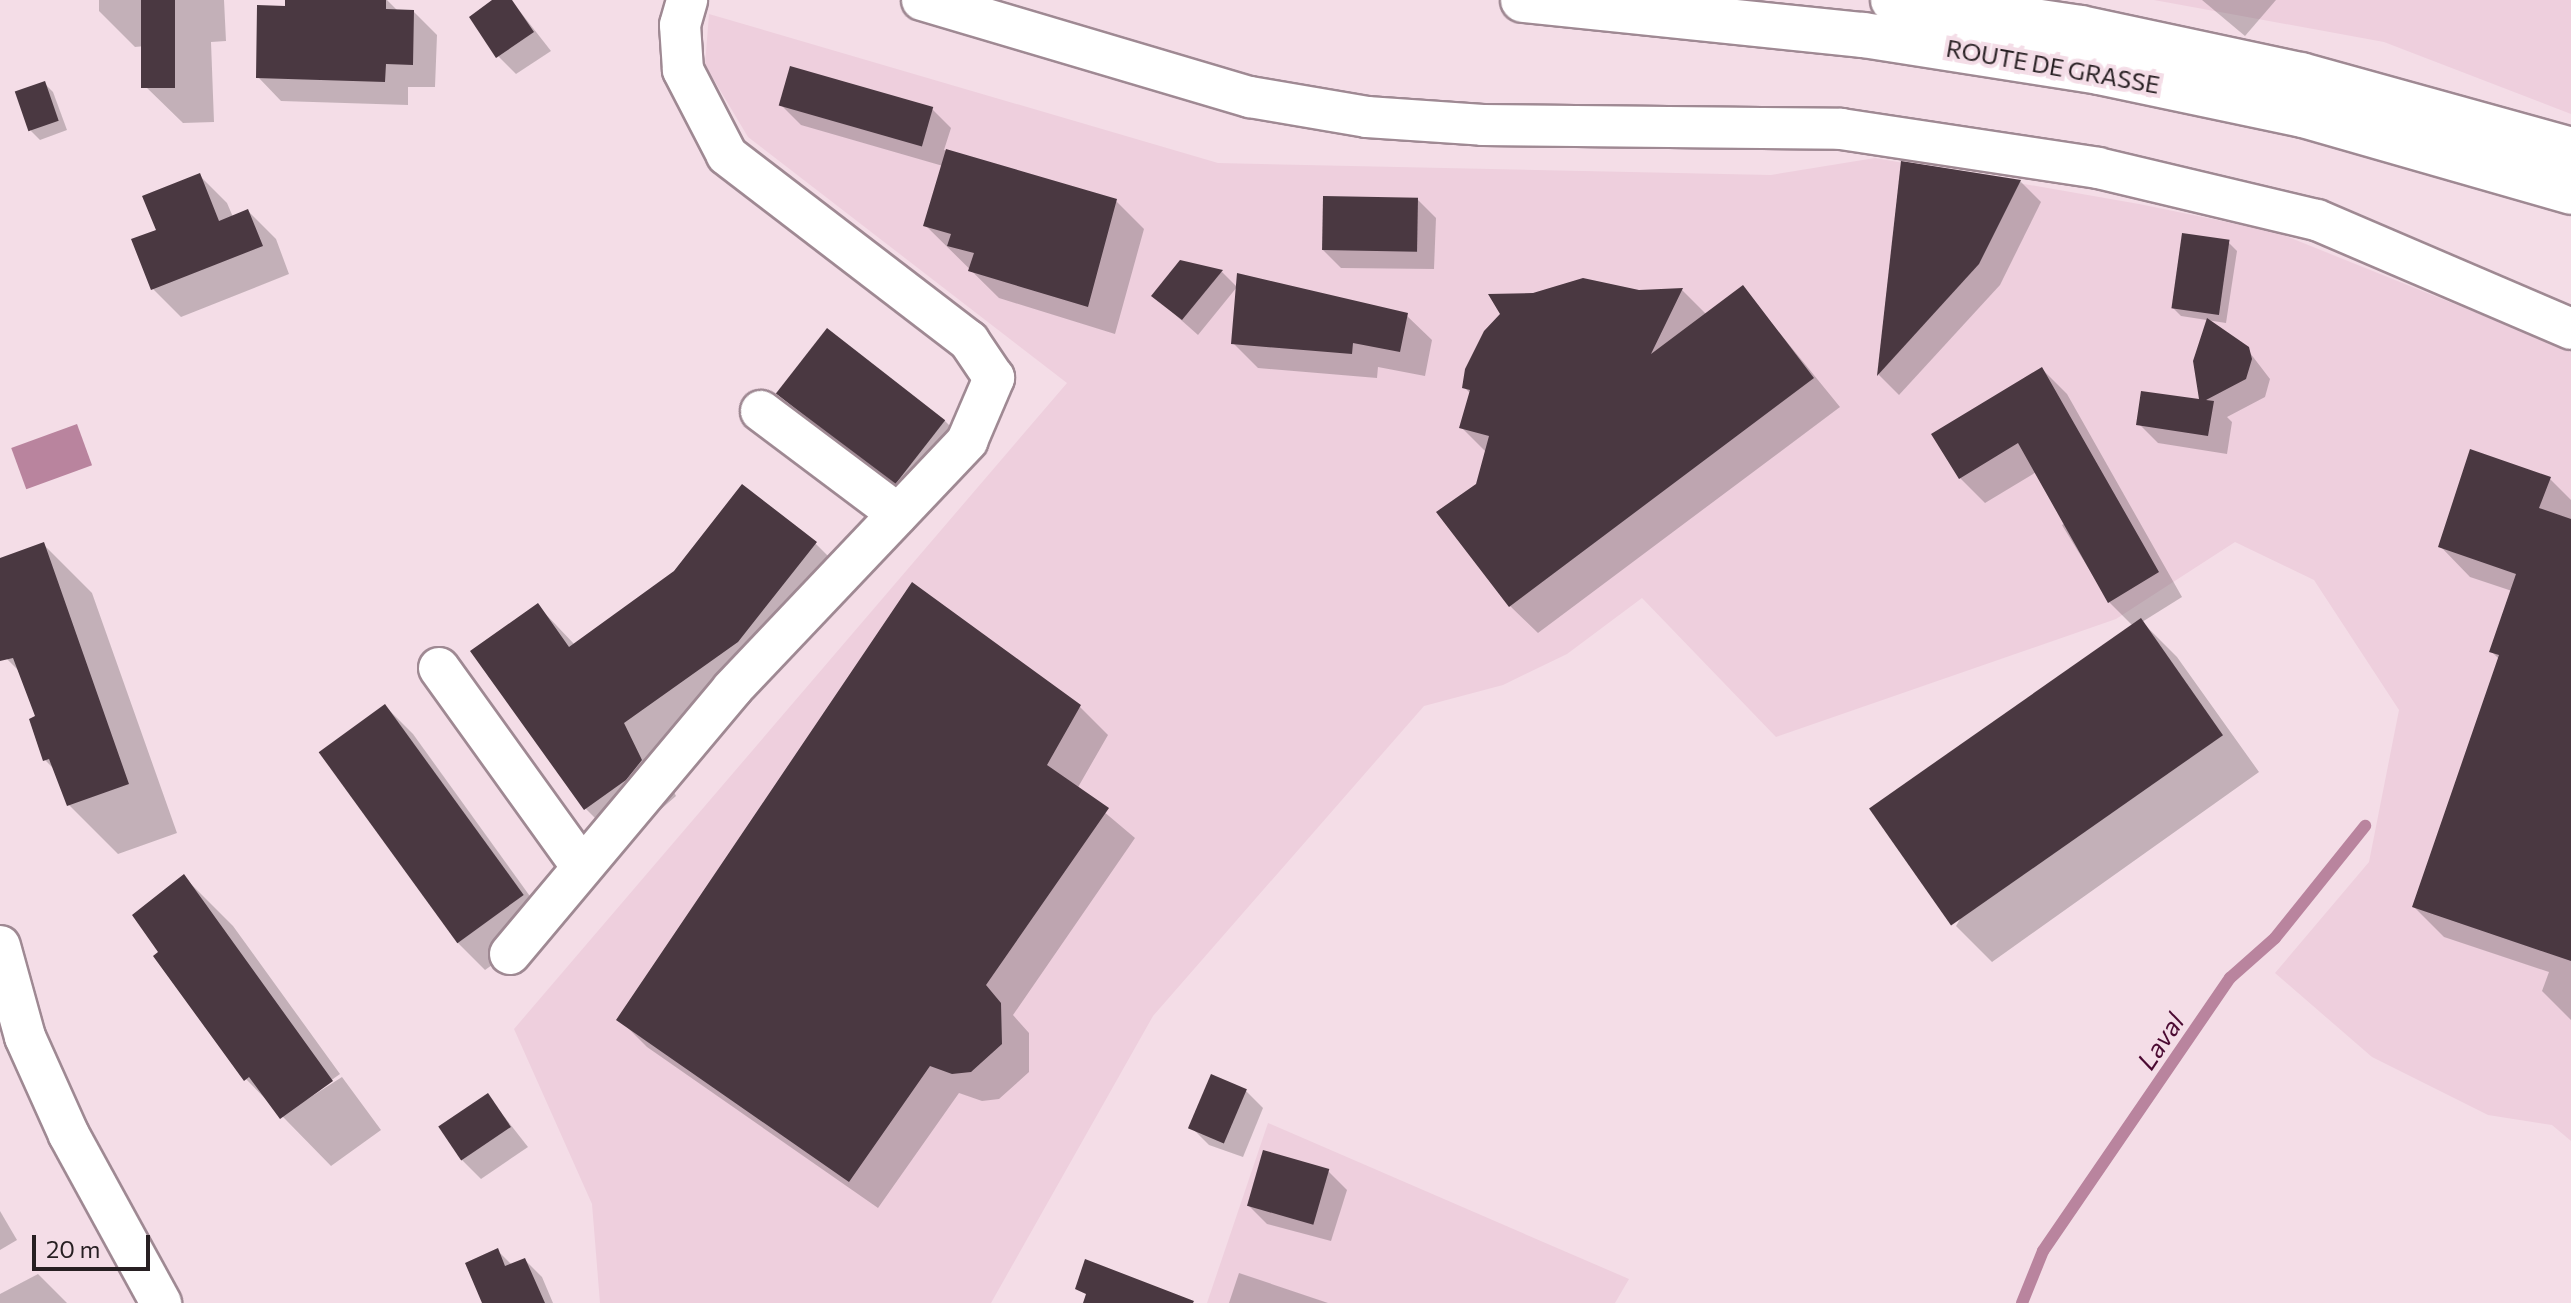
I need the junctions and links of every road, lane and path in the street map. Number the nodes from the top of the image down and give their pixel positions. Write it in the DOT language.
graph roads {
  1 [pos="687,0"];
  2 [pos="922,0"];
  3 [pos="1523,0"];
  4 [pos="1893,0"];
  5 [pos="2571,150"];
  6 [pos="2571,192"];
  7 [pos="2571,329"];
  8 [pos="761,411"];
  9 [pos="898,514"];
  10 [pos="439,668"];
  11 [pos="582,867"];
  12 [pos="0,946"];
  13 [pos="510,954"];
  14 [pos="161,1303"];
  1 -- 9 [label="street"];
  2 -- 7 [label="street"];
  3 -- 6 [label="main road, ROUTE DE GRASSE"];
  4 -- 5 [label="main road, ROUTE DE GRASSE"];
  8 -- 9 [label="street"];
  9 -- 11 [label="street"];
  10 -- 11 [label="street"];
  11 -- 13 [label="street"];
  12 -- 14 [label="street"];
}
